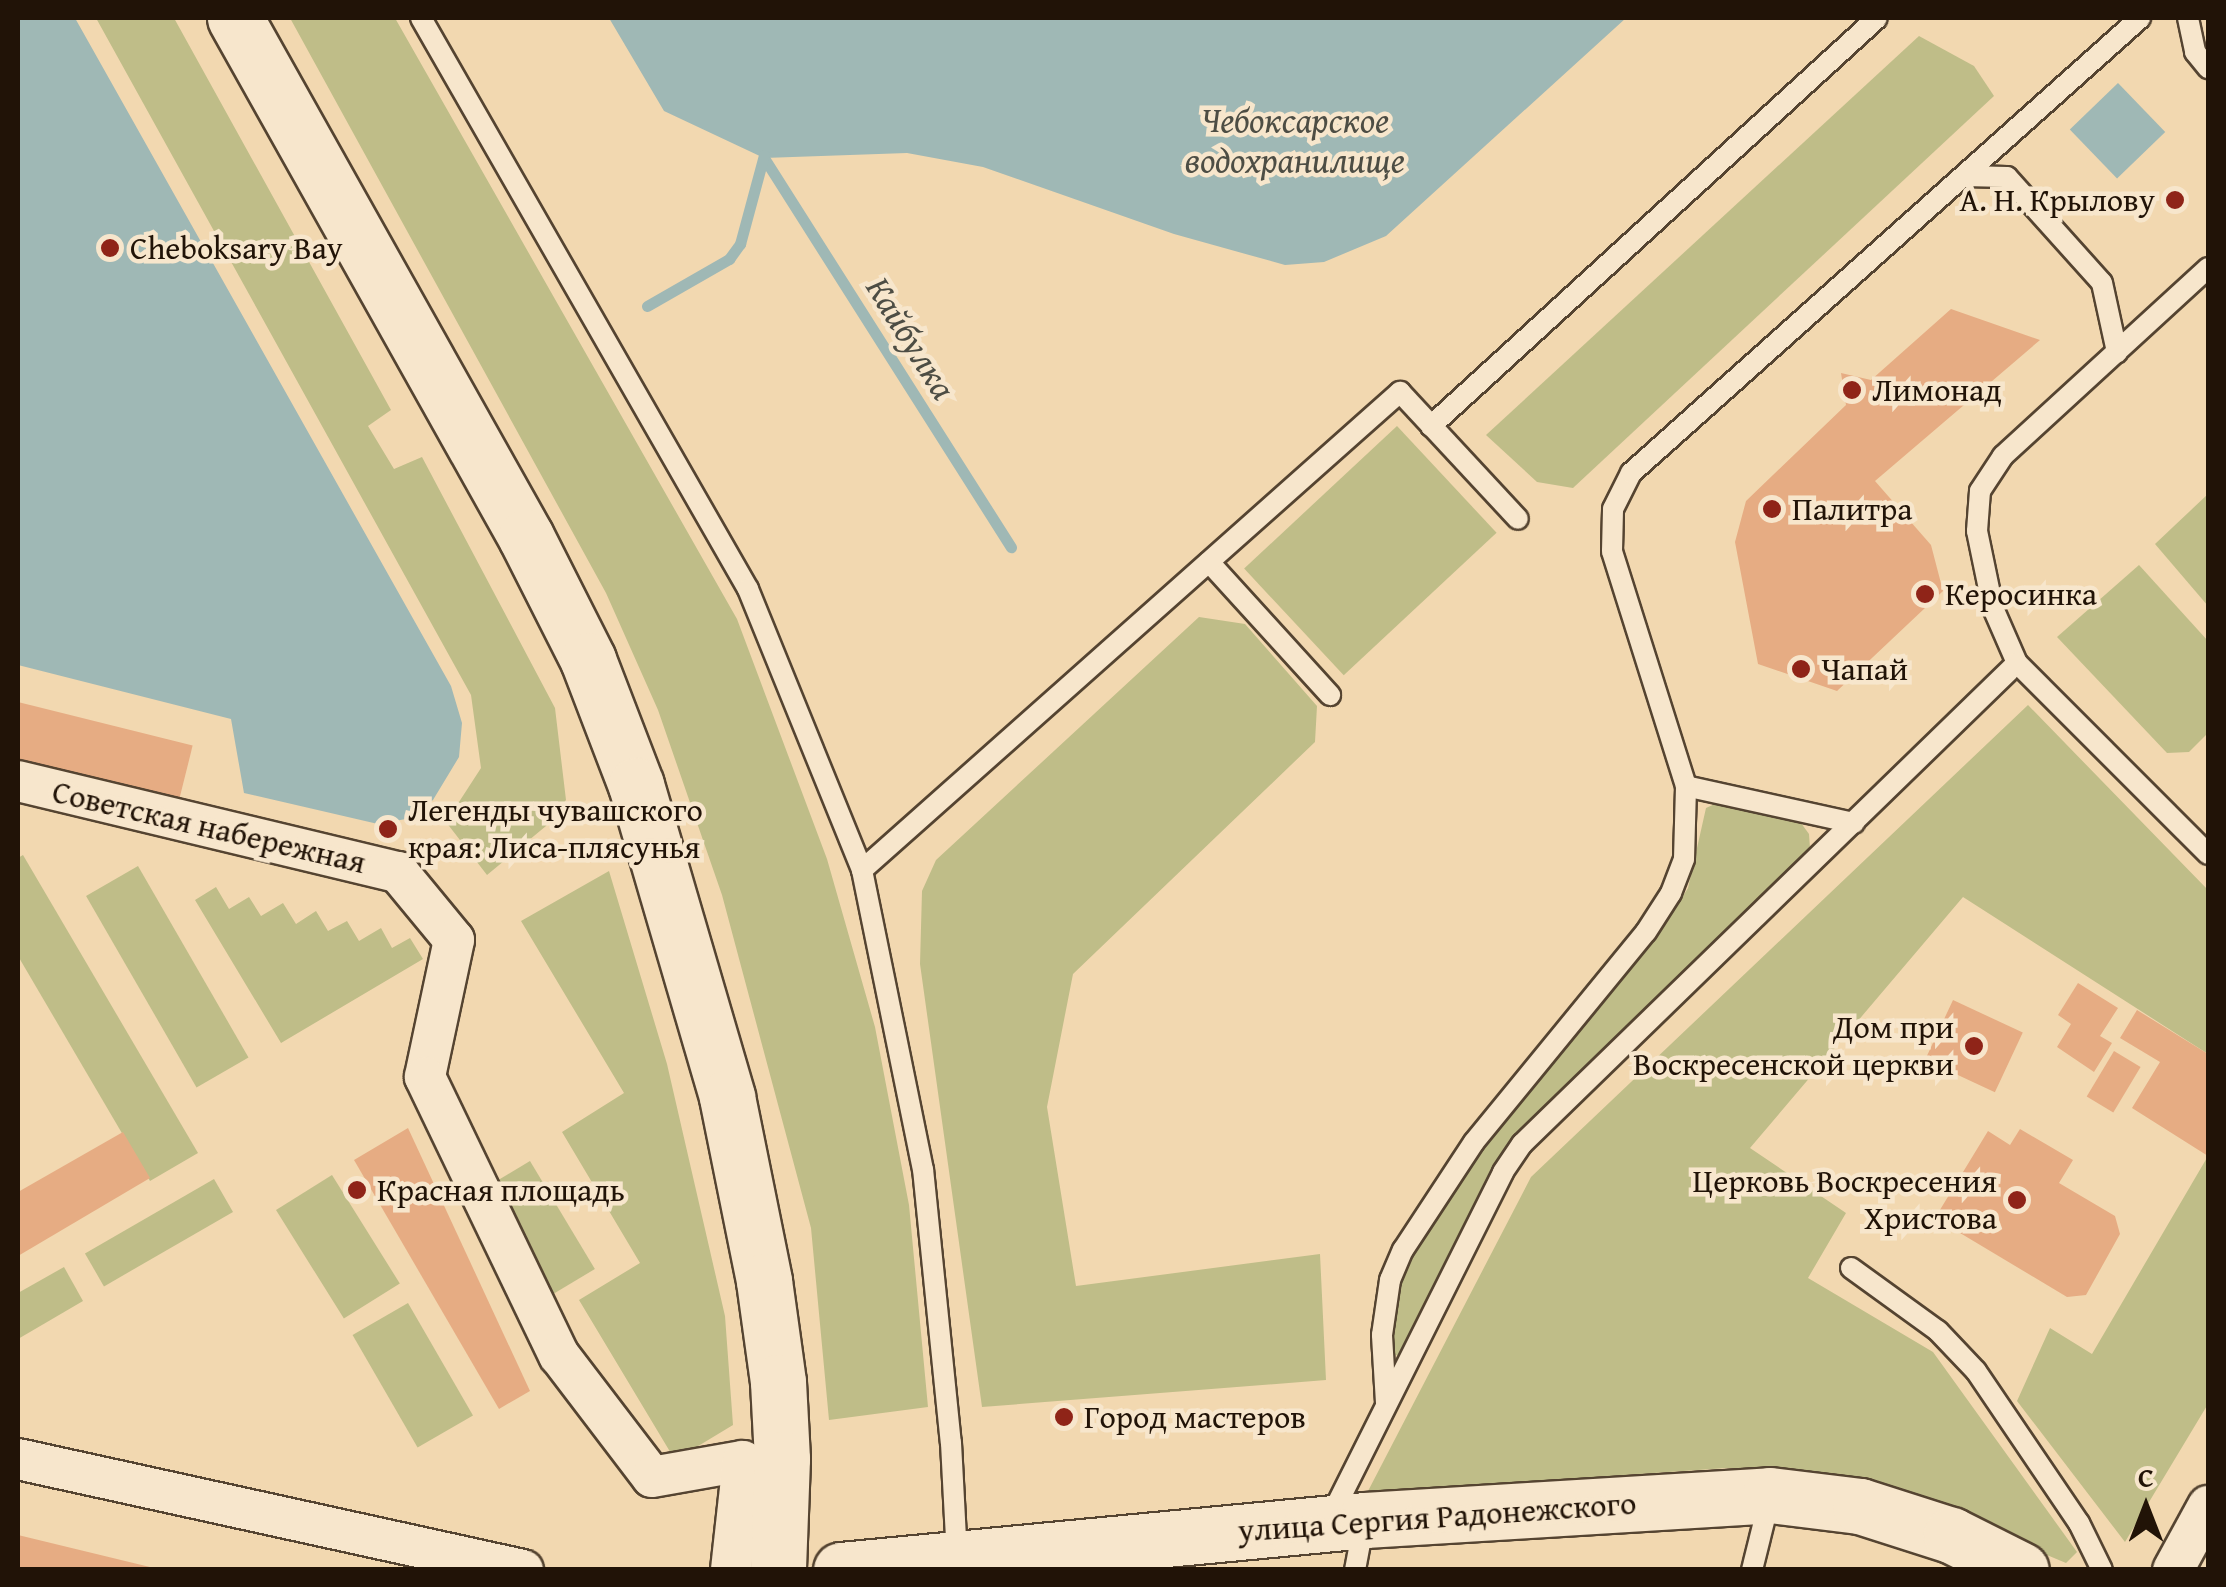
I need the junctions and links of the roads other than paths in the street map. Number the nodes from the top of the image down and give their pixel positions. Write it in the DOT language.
graph roads {
  1 [pos="236,18"];
  2 [pos="421,18"];
  3 [pos="1877,18"];
  4 [pos="2140,18"];
  5 [pos="2188,18"];
  6 [pos="2208,68"];
  7 [pos="1964,176"];
  8 [pos="2208,268"];
  9 [pos="2117,352"];
  10 [pos="1431,426"];
  11 [pos="1518,519"];
  12 [pos="1209,562"];
  13 [pos="2018,663"];
  14 [pos="1330,695"];
  15 [pos="18,781"];
  16 [pos="1686,786"];
  17 [pos="1854,823"];
  18 [pos="2206,847"];
  19 [pos="862,870"];
  20 [pos="1851,1268"];
  21 [pos="1386,1403"];
  22 [pos="18,1459"];
  23 [pos="1770,1496"];
  24 [pos="2208,1506"];
  25 [pos="1349,1538"];
  26 [pos="957,1558"];
  27 [pos="523,1570"];
  28 [pos="731,1570"];
  29 [pos="778,1570"];
  30 [pos="841,1570"];
  31 [pos="1752,1570"];
  32 [pos="2022,1570"];
  33 [pos="2102,1570"];
  34 [pos="2173,1570"];
  1 -- 29 [label="street"];
  2 -- 19 [label="lane"];
  3 -- 10 [label="lane"];
  4 -- 7 [label="lane"];
  5 -- 6 [label="lane"];
  7 -- 9 [label="lane"];
  7 -- 16 [label="lane"];
  8 -- 9 [label="lane"];
  9 -- 13 [label="lane"];
  10 -- 11 [label="lane"];
  10 -- 12 [label="lane"];
  12 -- 14 [label="lane"];
  12 -- 19 [label="lane"];
  13 -- 17 [label="lane"];
  13 -- 18 [label="lane"];
  15 -- 28 [label="street, Советская набережная"];
  16 -- 17 [label="lane"];
  16 -- 21 [label="lane"];
  17 -- 21 [label="lane"];
  19 -- 26 [label="lane"];
  20 -- 33 [label="lane"];
  21 -- 25 [label="lane"];
  22 -- 27 [label="street"];
  23 -- 25 [label="street, улица Сергия Радонежского"];
  23 -- 31 [label="lane"];
  23 -- 32 [label="street, улица Сергия Радонежского"];
  24 -- 34 [label="street"];
  25 -- 26 [label="street, улица Сергия Радонежского"];
  26 -- 30 [label="street, улица Сергия Радонежского"];
}
